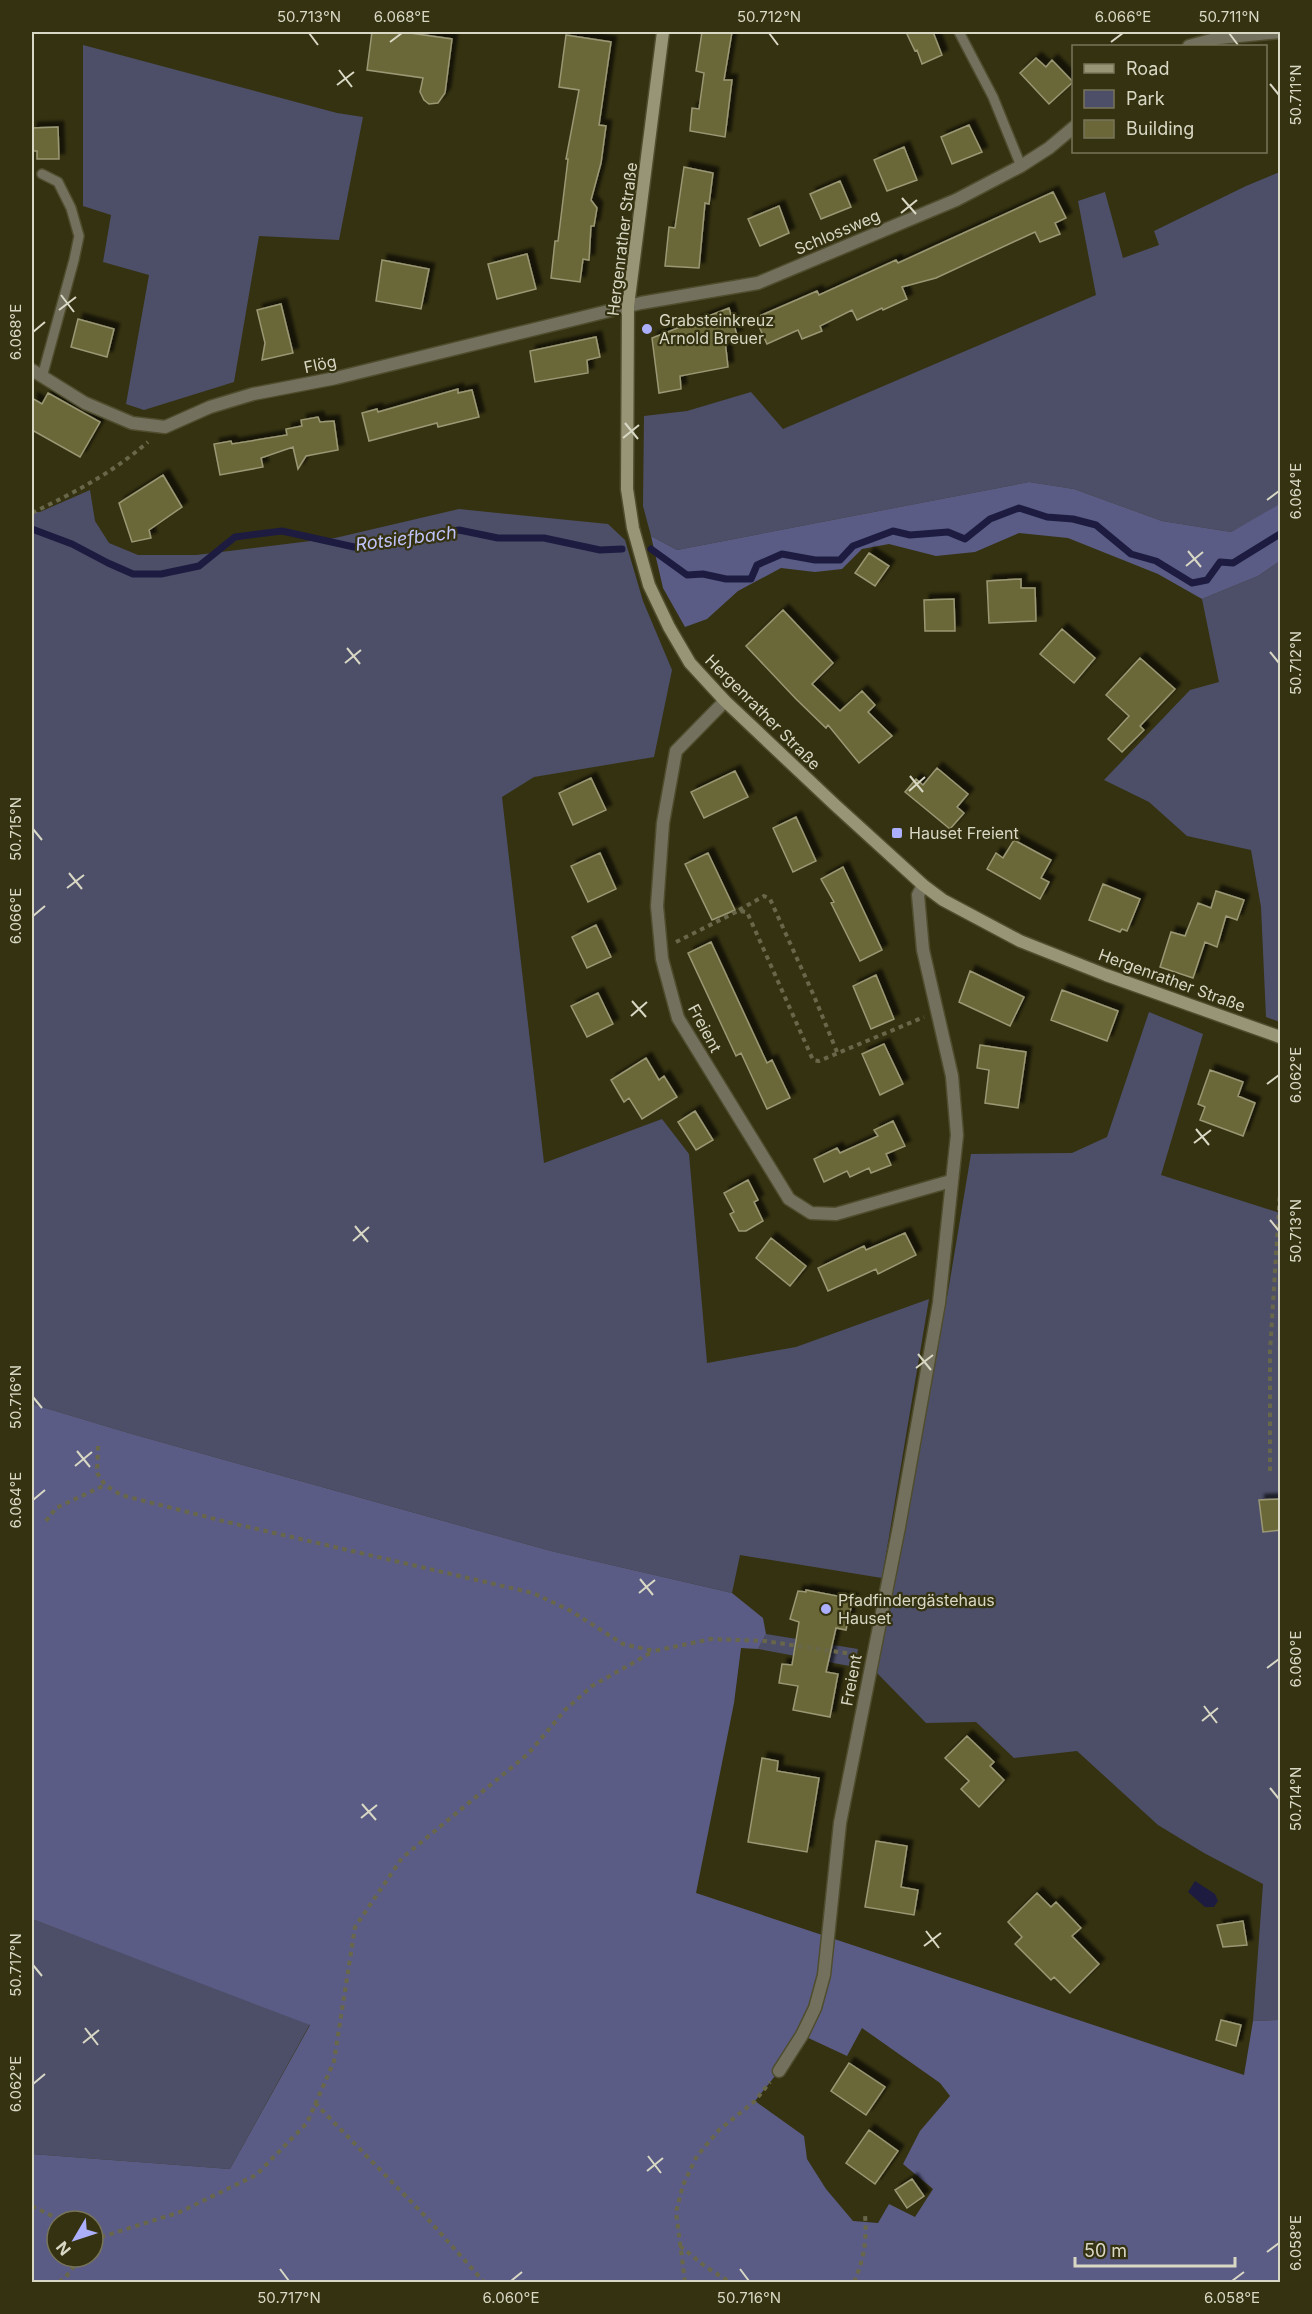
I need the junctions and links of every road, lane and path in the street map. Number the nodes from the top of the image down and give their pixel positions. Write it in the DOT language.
graph roads {
  1 [pos="663,32"];
  2 [pos="959,32"];
  3 [pos="1281,32"];
  4 [pos="1193,45"];
  5 [pos="1072,129"];
  6 [pos="1021,166"];
  7 [pos="42,174"];
  8 [pos="628,306"];
  9 [pos="37,373"];
  10 [pos="165,427"];
  11 [pos="32,513"];
  12 [pos="725,702"];
  13 [pos="923,885"];
  14 [pos="738,911"];
  15 [pos="661,949"];
  16 [pos="938,1013"];
  17 [pos="1281,1037"];
  18 [pos="837,1052"];
  19 [pos="951,1181"];
  20 [pos="1281,1193"];
  21 [pos="98,1446"];
  22 [pos="1270,1471"];
  23 [pos="105,1485"];
  24 [pos="46,1521"];
  25 [pos="654,1651"];
  26 [pos="872,1657"];
  27 [pos="779,2071"];
  28 [pos="315,2103"];
  29 [pos="865,2215"];
  30 [pos="105,2236"];
  31 [pos="679,2245"];
  32 [pos="72,2269"];
  33 [pos="59,2283"];
  34 [pos="484,2283"];
  35 [pos="686,2283"];
  36 [pos="730,2283"];
  37 [pos="854,2283"];
  1 -- 8 [label="street, Hergenrather Straße"];
  2 -- 6 [label="lane"];
  3 -- 4 [label="street"];
  5 -- 6 [label="street, Schlossweg"];
  6 -- 8 [label="street, Schlossweg"];
  7 -- 9 [label="lane"];
  8 -- 10 [label="street, Flög"];
  8 -- 12 [label="street, Hergenrather Straße"];
  9 -- 10 [label="street"];
  10 -- 11 [label="path"];
  12 -- 13 [label="street, Hergenrather Straße"];
  12 -- 15 [label="street, Freient"];
  13 -- 16 [label="street, Freient"];
  13 -- 17 [label="street, Hergenrather Straße"];
  14 -- 15 [label="path"];
  14 -- 18 [label="path"];
  14 -- 18 [label="path"];
  15 -- 19 [label="street, Freient"];
  16 -- 18 [label="path"];
  16 -- 19 [label="street, Freient"];
  19 -- 26 [label="street, Freient"];
  20 -- 22 [label="path"];
  21 -- 23 [label="path"];
  23 -- 24 [label="path"];
  23 -- 25 [label="path"];
  25 -- 26 [label="path"];
  25 -- 28 [label="path"];
  26 -- 27 [label="street, Freient"];
  27 -- 31 [label="path"];
  28 -- 30 [label="path"];
  28 -- 34 [label="path"];
  29 -- 37 [label="path"];
  31 -- 35 [label="path"];
  31 -- 36 [label="path"];
  32 -- 33 [label="path"];
}
